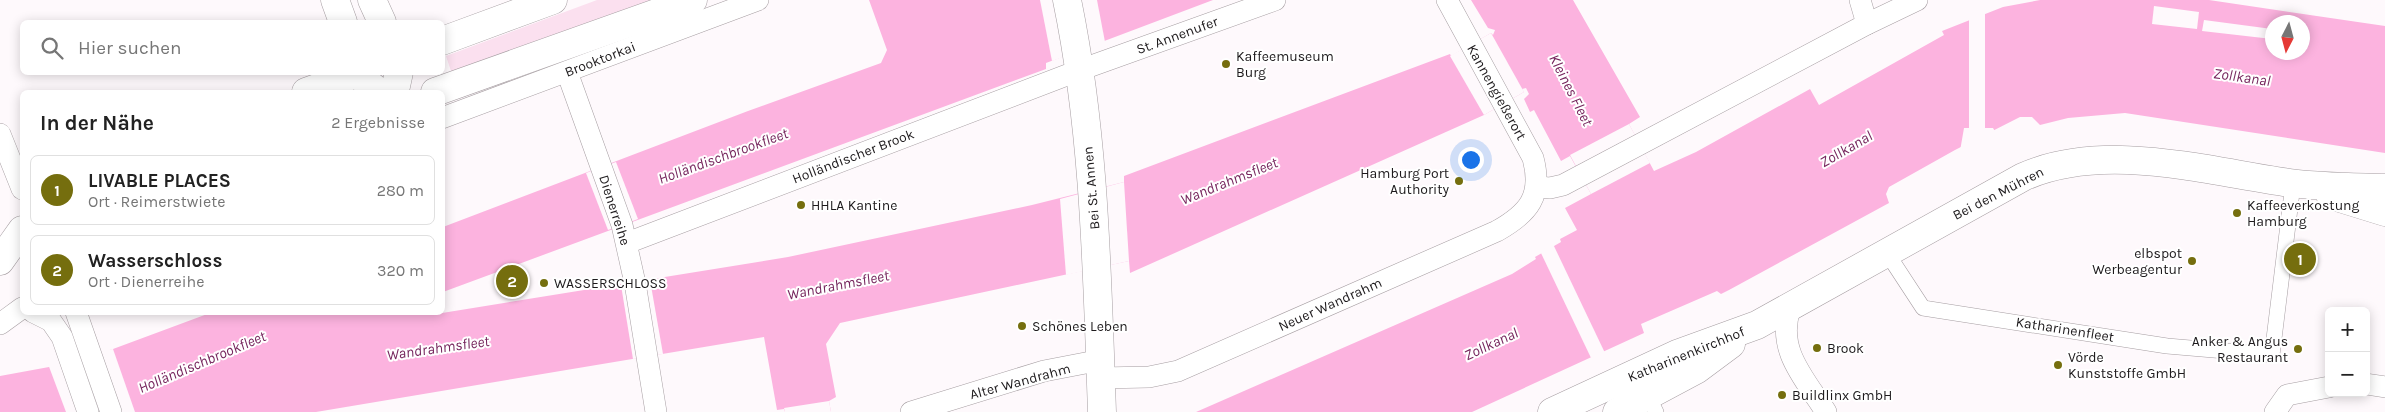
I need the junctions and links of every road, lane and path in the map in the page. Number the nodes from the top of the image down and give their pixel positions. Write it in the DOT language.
graph roads {
  1 [pos="335,0"];
  2 [pos="372,0"];
  3 [pos="553,0"];
  4 [pos="693,0"];
  5 [pos="758,0"];
  6 [pos="1067,0"];
  7 [pos="1275,0"];
  8 [pos="1447,0"];
  9 [pos="1860,0"];
  10 [pos="1917,0"];
  11 [pos="342,20"];
  12 [pos="381,20"];
  13 [pos="1867,24"];
  14 [pos="445,40"];
  15 [pos="1079,61"];
  16 [pos="567,72"];
  17 [pos="355,75"];
  18 [pos="362,75"];
  19 [pos="398,75"];
  20 [pos="312,90"];
  21 [pos="376,90"];
  22 [pos="393,90"];
  23 [pos="441,90"];
  24 [pos="445,117"];
  25 [pos="0,134"];
  26 [pos="2293,184"];
  27 [pos="20,185"];
  28 [pos="1537,187"];
  29 [pos="2385,188"];
  30 [pos="2385,212"];
  31 [pos="20,233"];
  32 [pos="625,234"];
  33 [pos="1887,253"];
  34 [pos="0,261"];
  35 [pos="20,262"];
  36 [pos="0,274"];
  37 [pos="1790,309"];
  38 [pos="20,312"];
  39 [pos="36,315"];
  40 [pos="77,315"];
  41 [pos="0,324"];
  42 [pos="1757,325"];
  43 [pos="1101,369"];
  44 [pos="2370,385"];
  45 [pos="2385,387"];
  46 [pos="2325,388"];
  47 [pos="1652,404"];
  48 [pos="2281,404"];
  49 [pos="88,412"];
  50 [pos="111,412"];
  51 [pos="656,412"];
  52 [pos="911,412"];
  53 [pos="1102,412"];
  54 [pos="1552,412"];
  55 [pos="1617,412"];
  56 [pos="1826,412"];
  1 -- 11 [label="main road"];
  2 -- 12 [label="main road"];
  3 -- 14 [label="main road"];
  4 -- 23 [label="main road, Brooktorkai"];
  5 -- 16 [label="street, Brooktorkai"];
  6 -- 15 [label="main road, Bei St. Annen"];
  7 -- 15 [label="street, St. Annenufer"];
  8 -- 28 [label="street, Kannengießerort"];
  9 -- 13 [label="street"];
  10 -- 13 [label="street"];
  13 -- 28 [label="street"];
  15 -- 32 [label="street, Holländischer Brook"];
  15 -- 43 [label="main road, Bei St. Annen"];
  16 -- 24 [label="street, Brooktorkai"];
  16 -- 32 [label="street, Dienerreihe"];
  17 -- 20 [label="main road"];
  18 -- 21 [label="main road"];
  19 -- 22 [label="main road"];
  25 -- 27 [label="street"];
  26 -- 29 [label="main road, Bei den Mühren"];
  26 -- 30 [label="main road, Bei den Mühren"];
  26 -- 33 [label="main road, Bei den Mühren"];
  26 -- 33 [label="street, Katharinenfleet"];
  28 -- 43 [label="street, Neuer Wandrahm"];
  31 -- 34 [label="main road"];
  32 -- 51 [label="street, Dienerreihe"];
  33 -- 37 [label="main road, Bei den Mühren"];
  35 -- 36 [label="main road"];
  37 -- 42 [label="main road, Bei den Mühren"];
  37 -- 56 [label="street"];
  38 -- 41 [label="street"];
  39 -- 49 [label="street"];
  40 -- 50 [label="street"];
  42 -- 47 [label="main road, Katharinenkirchhof"];
  42 -- 54 [label="main road, Katharinenkirchhof"];
  43 -- 52 [label="street, Alter Wandrahm"];
  43 -- 53 [label="main road, Bei St. Annen"];
  44 -- 45 [label="street"];
  46 -- 48 [label="street"];
  47 -- 55 [label="main road, Katharinenkirchhof"];
}
